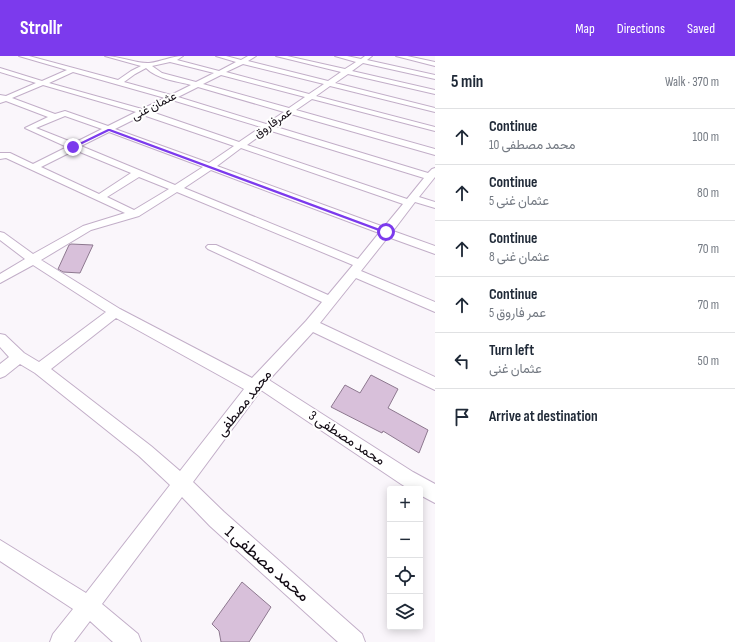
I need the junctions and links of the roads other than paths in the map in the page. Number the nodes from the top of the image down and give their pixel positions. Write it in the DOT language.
graph roads {
  1 [pos="22,56"];
  2 [pos="108,56"];
  3 [pos="180,56"];
  4 [pos="219,56"];
  5 [pos="253,56"];
  6 [pos="279,56"];
  7 [pos="338,56"];
  8 [pos="369,56"];
  9 [pos="399,56"];
  10 [pos="171,60"];
  11 [pos="362,61"];
  12 [pos="242,62"];
  13 [pos="435,64"];
  14 [pos="147,66"];
  15 [pos="0,70"];
  16 [pos="73,70"];
  17 [pos="346,71"];
  18 [pos="220,73"];
  19 [pos="435,77"];
  20 [pos="42,83"];
  21 [pos="119,83"];
  22 [pos="330,83"];
  23 [pos="198,84"];
  24 [pos="435,92"];
  25 [pos="310,96"];
  26 [pos="171,97"];
  27 [pos="2,98"];
  28 [pos="290,110"];
  29 [pos="435,110"];
  30 [pos="142,112"];
  31 [pos="55,116"];
  32 [pos="265,128"];
  33 [pos="435,129"];
  34 [pos="109,130"];
  35 [pos="240,146"];
  36 [pos="73,147"];
  37 [pos="435,152"];
  38 [pos="4,155"];
  39 [pos="210,166"];
  40 [pos="34,167"];
  41 [pos="137,174"];
  42 [pos="432,174"];
  43 [pos="176,189"];
  44 [pos="100,198"];
  45 [pos="411,201"];
  46 [pos="115,205"];
  47 [pos="435,205"];
  48 [pos="135,214"];
  49 [pos="87,228"];
  50 [pos="386,232"];
  51 [pos="0,235"];
  52 [pos="212,247"];
  53 [pos="435,250"];
  54 [pos="33,260"];
  55 [pos="357,268"];
  56 [pos="0,278"];
  57 [pos="330,301"];
  58 [pos="435,307"];
  59 [pos="115,312"];
  60 [pos="311,325"];
  61 [pos="0,339"];
  62 [pos="19,357"];
  63 [pos="40,369"];
  64 [pos="0,372"];
  65 [pos="257,384"];
  66 [pos="435,384"];
  67 [pos="182,484"];
  68 [pos="435,494"];
  69 [pos="0,550"];
  70 [pos="88,606"];
  71 [pos="61,642"];
  72 [pos="130,642"];
  73 [pos="354,642"];
  1 -- 16 [label="street"];
  2 -- 14 [label="street"];
  3 -- 10 [label="street"];
  4 -- 12 [label="street"];
  5 -- 12 [label="street, عثمان غنی"];
  6 -- 17 [label="street"];
  7 -- 11 [label="street"];
  8 -- 11 [label="street, عمرفاروق"];
  9 -- 13 [label="street"];
  10 -- 14 [label="street"];
  10 -- 18 [label="street"];
  11 -- 17 [label="street, عمرفاروق"];
  11 -- 19 [label="street"];
  12 -- 18 [label="street, عثمان غنی"];
  12 -- 22 [label="street"];
  14 -- 21 [label="street"];
  14 -- 23 [label="street"];
  15 -- 20 [label="street"];
  16 -- 20 [label="street"];
  16 -- 21 [label="street"];
  17 -- 22 [label="street, عمرفاروق"];
  17 -- 24 [label="street"];
  18 -- 23 [label="street, عثمان غنی"];
  18 -- 25 [label="street"];
  20 -- 27 [label="street"];
  20 -- 30 [label="street"];
  21 -- 26 [label="street"];
  22 -- 25 [label="street, عمرفاروق"];
  22 -- 29 [label="street"];
  23 -- 26 [label="street, عثمان غنی"];
  23 -- 28 [label="street"];
  25 -- 28 [label="street, عمرفاروق"];
  25 -- 33 [label="street"];
  26 -- 30 [label="street, عثمان غنی"];
  26 -- 32 [label="street"];
  27 -- 31 [label="street"];
  28 -- 32 [label="street, عمرفاروق"];
  28 -- 37 [label="street"];
  30 -- 34 [label="street, عثمان غنی"];
  30 -- 35 [label="street"];
  31 -- 34 [label="street"];
  31 -- 36 [label="street"];
  32 -- 35 [label="street, عمرفاروق"];
  32 -- 42 [label="street"];
  34 -- 36 [label="street, عثمان غنی"];
  34 -- 39 [label="street"];
  35 -- 39 [label="street, عمرفاروق"];
  35 -- 45 [label="street"];
  36 -- 40 [label="street, عثمان غنی"];
  36 -- 41 [label="street"];
  38 -- 40 [label="street"];
  39 -- 43 [label="street, عمرفاروق"];
  39 -- 50 [label="street"];
  40 -- 44 [label="street"];
  41 -- 43 [label="street"];
  41 -- 44 [label="street"];
  42 -- 45 [label="street, محمد مصطفی"];
  43 -- 48 [label="street"];
  43 -- 55 [label="street"];
  44 -- 46 [label="street"];
  45 -- 47 [label="street"];
  45 -- 50 [label="street, محمد مصطفی"];
  46 -- 48 [label="street"];
  46 -- 49 [label="street"];
  48 -- 49 [label="street"];
  49 -- 54 [label="street"];
  50 -- 53 [label="street"];
  50 -- 55 [label="street, محمد مصطفی"];
  51 -- 54 [label="street, محمد مصطفی 3"];
  52 -- 57 [label="street"];
  54 -- 56 [label="street"];
  54 -- 59 [label="street, محمد مصطفی 3"];
  55 -- 57 [label="street, محمد مصطفی"];
  55 -- 58 [label="street"];
  57 -- 60 [label="street, محمد مصطفی"];
  59 -- 63 [label="street"];
  59 -- 65 [label="street, محمد مصطفی 3"];
  60 -- 65 [label="street, محمد مصطفی"];
  60 -- 66 [label="street"];
  61 -- 62 [label="street, محمد مصطفی 1"];
  62 -- 63 [label="street, محمد مصطفی 1"];
  62 -- 64 [label="street"];
  63 -- 67 [label="street, محمد مصطفی 1"];
  65 -- 67 [label="street, محمد مصطفی"];
  65 -- 68 [label="street, محمد مصطفی 3"];
  67 -- 70 [label="street, محمد مصطفی"];
  67 -- 73 [label="street, محمد مصطفی 1"];
  69 -- 70 [label="street"];
  70 -- 71 [label="street, محمد مصطفی"];
  70 -- 72 [label="street"];
}
